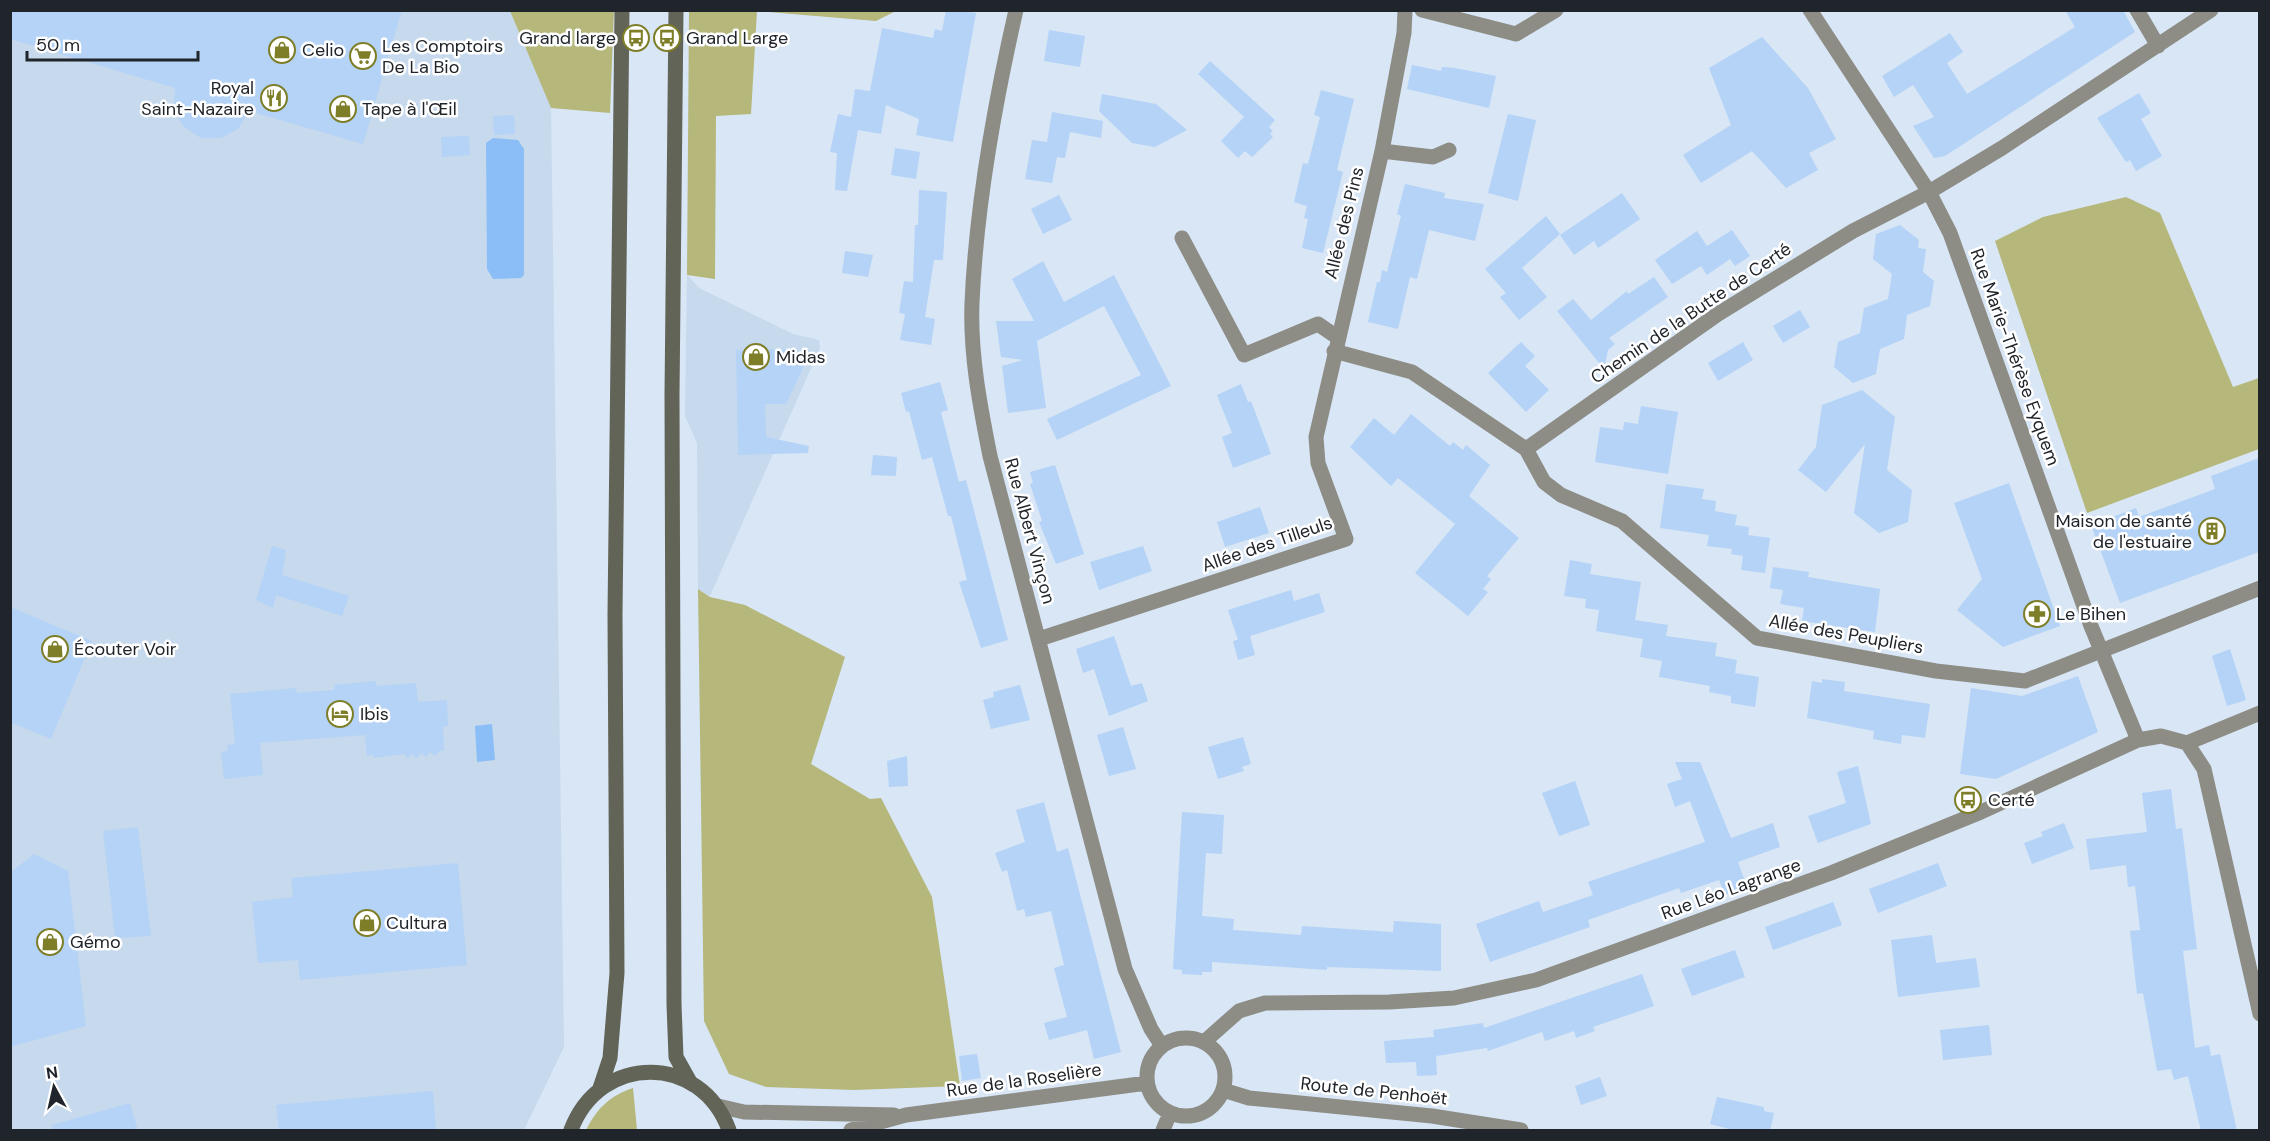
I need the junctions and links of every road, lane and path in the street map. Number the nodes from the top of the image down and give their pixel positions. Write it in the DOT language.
graph roads {
  1 [pos="622,10"];
  2 [pos="676,10"];
  3 [pos="1016,10"];
  4 [pos="1406,10"];
  5 [pos="1422,10"];
  6 [pos="1556,10"];
  7 [pos="1810,10"];
  8 [pos="2137,10"];
  9 [pos="2211,10"];
  10 [pos="2158,46"];
  11 [pos="1449,150"];
  12 [pos="1382,151"];
  13 [pos="1929,192"];
  14 [pos="1182,238"];
  15 [pos="1335,344"];
  16 [pos="1526,449"];
  17 [pos="2259,588"];
  18 [pos="1039,639"];
  19 [pos="2101,651"];
  20 [pos="2259,713"];
  21 [pos="2138,740"];
  22 [pos="2187,743"];
  23 [pos="2259,1014"];
  24 [pos="1204,1042"];
  25 [pos="1162,1046"];
  26 [pos="690,1082"];
  27 [pos="1147,1083"];
  28 [pos="600,1088"];
  29 [pos="1223,1090"];
  30 [pos="718,1107"];
  31 [pos="1170,1113"];
  32 [pos="906,1115"];
  33 [pos="571,1131"];
  34 [pos="729,1131"];
  35 [pos="851,1131"];
  36 [pos="1163,1131"];
  37 [pos="1521,1131"];
  1 -- 28 [label="main road"];
  2 -- 26 [label="main road"];
  3 -- 18 [label="street, Rue Albert Vinçon"];
  4 -- 12 [label="street"];
  5 -- 6 [label="street"];
  7 -- 13 [label="street, Rue Marie-Thérèse Eyquem"];
  8 -- 10 [label="street"];
  9 -- 10 [label="street, Chemin de la Butte de Certé"];
  10 -- 13 [label="street, Chemin de la Butte de Certé"];
  11 -- 12 [label="street, Allée des Pins"];
  12 -- 15 [label="street, Allée des Pins"];
  13 -- 16 [label="street, Chemin de la Butte de Certé"];
  13 -- 19 [label="street, Rue Marie-Thérèse Eyquem"];
  14 -- 15 [label="street"];
  15 -- 16 [label="street"];
  15 -- 18 [label="street, Allée des Tilleuls"];
  16 -- 19 [label="street, Allée des Peupliers"];
  17 -- 19 [label="street, Allée des Peupliers"];
  18 -- 25 [label="street, Rue Albert Vinçon"];
  19 -- 21 [label="street, Rue Marie-Thérèse Eyquem"];
  20 -- 22 [label="street"];
  21 -- 22 [label="street, Rue Léo Lagrange"];
  21 -- 24 [label="street, Rue Léo Lagrange"];
  22 -- 23 [label="street"];
  24 -- 25 [label="street"];
  24 -- 29 [label="street"];
  25 -- 27 [label="street"];
  26 -- 28 [label="main road"];
  26 -- 30 [label="main road"];
  27 -- 31 [label="street"];
  27 -- 32 [label="street, Rue de la Roselière"];
  28 -- 33 [label="main road"];
  29 -- 31 [label="street"];
  29 -- 37 [label="street, Route de Penhoët"];
  30 -- 32 [label="street, Rue de la Roselière"];
  30 -- 34 [label="main road"];
  31 -- 36 [label="street"];
  32 -- 35 [label="street, Rue de la Roselière"];
}
